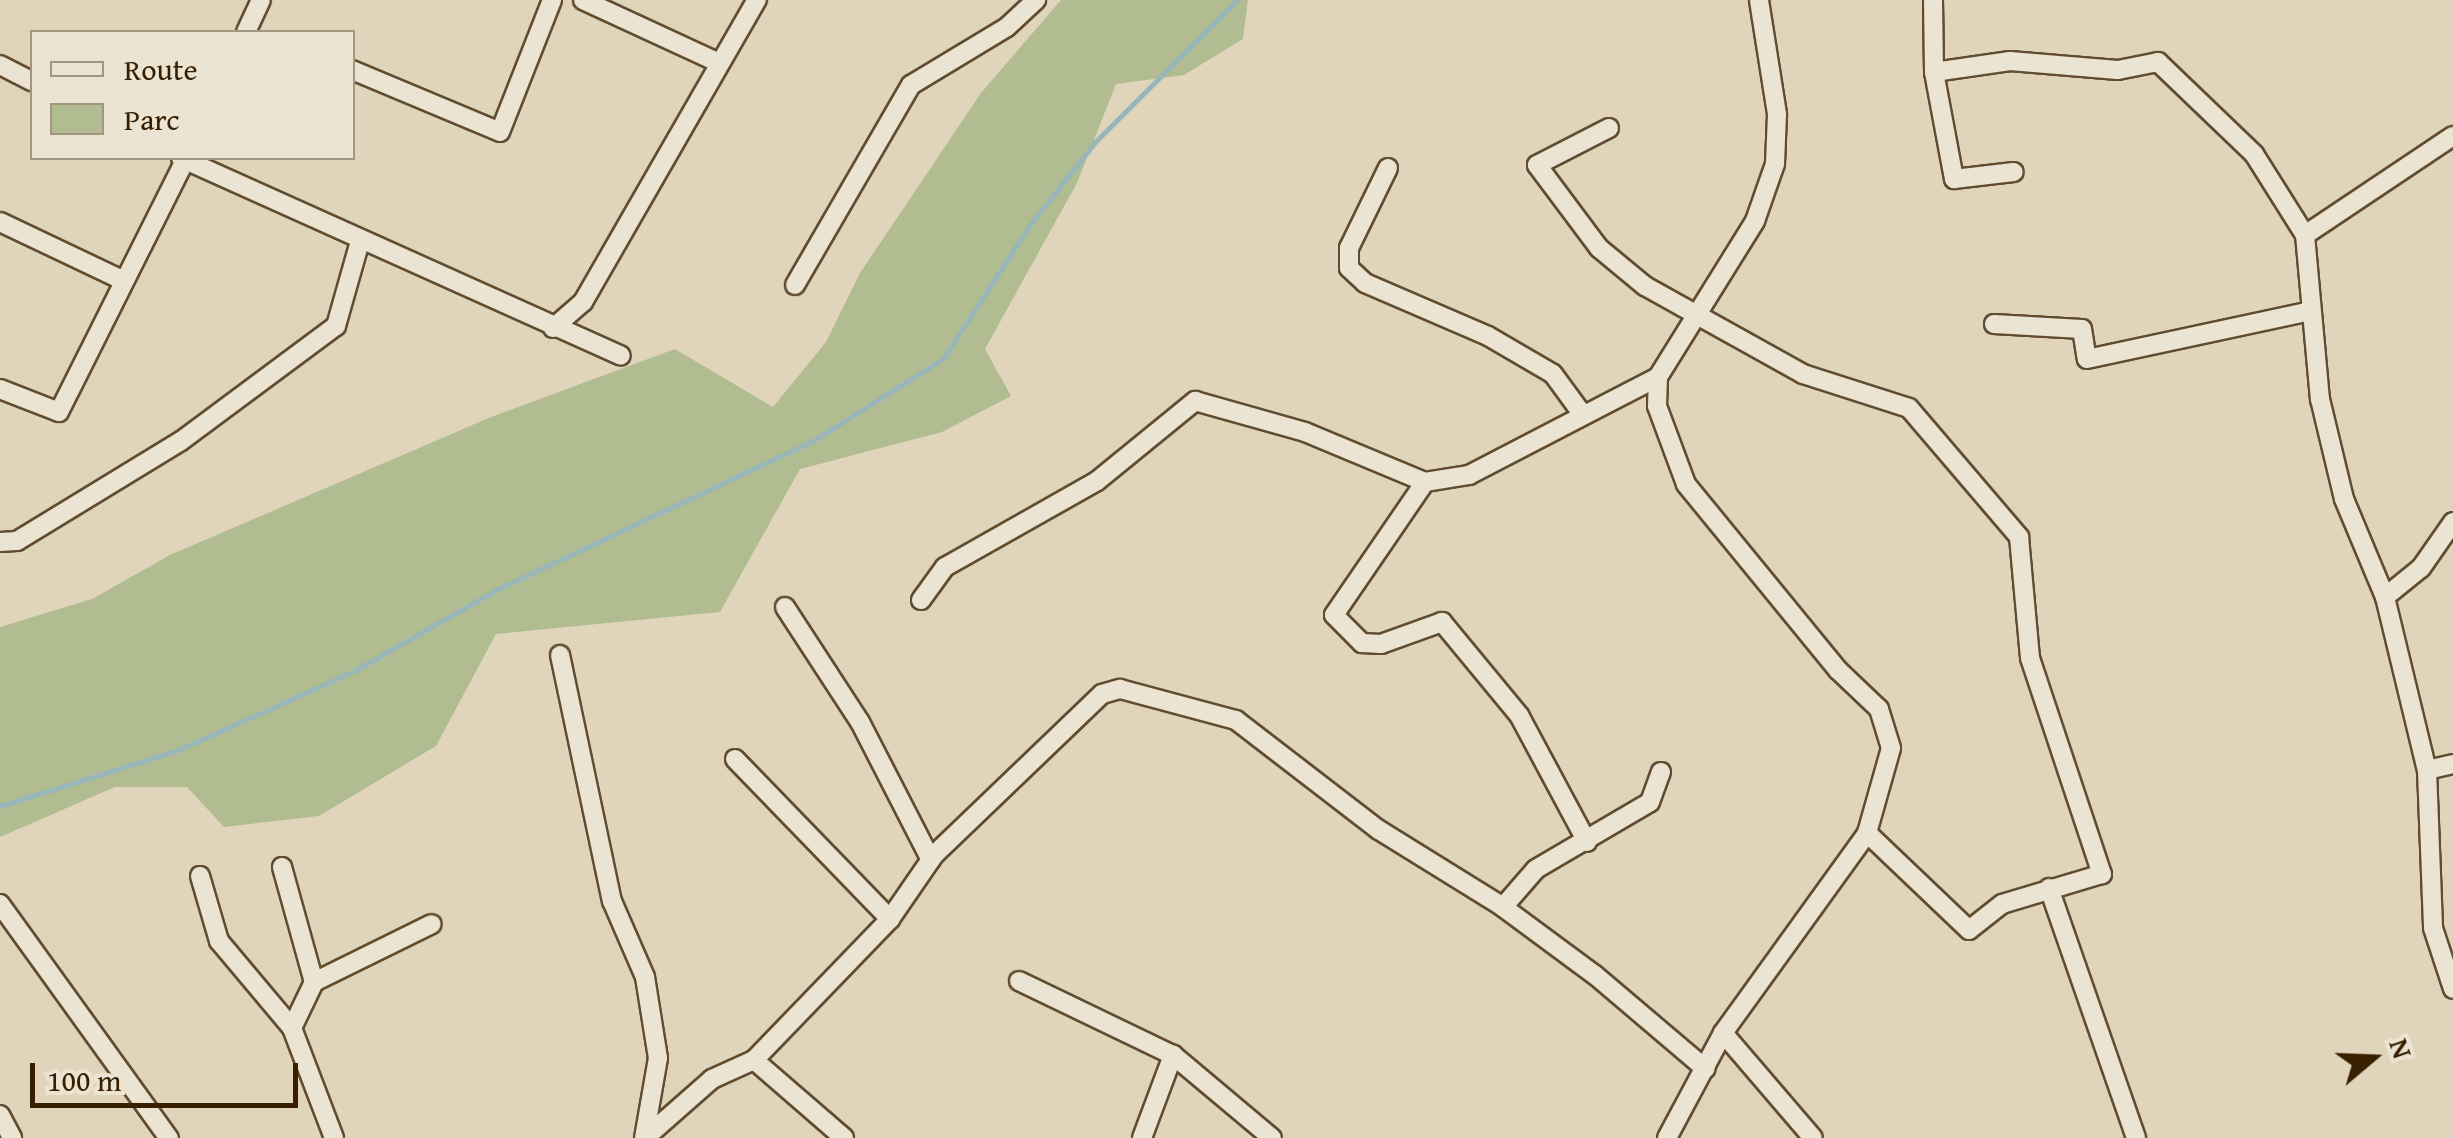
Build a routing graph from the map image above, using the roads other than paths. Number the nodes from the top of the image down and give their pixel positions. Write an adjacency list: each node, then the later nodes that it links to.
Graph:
1 (261, 0): 8 (street)
2 (552, 0): 11 (street)
3 (583, 0): 9 (street)
4 (757, 0): 9 (street)
5 (1036, 0): 24 (street)
6 (1759, 0): 26 (street)
7 (1933, 0): 12 (street)
8 (253, 30)
9 (717, 62): 28 (street)
10 (0, 65): 13 (street)
11 (355, 71)
12 (1934, 72): 19 (street); 21 (street)
13 (30, 81)
14 (1609, 128): 26 (street)
15 (2453, 136): 21 (street)
16 (183, 160): 23 (street)
17 (188, 160): 22 (street)
18 (1388, 168): 32 (street)
19 (2014, 172)
20 (0, 222): 23 (street)
21 (2305, 236): 25 (street)
22 (360, 242): 28 (street); 35 (street)
23 (124, 281): 31 (street)
24 (794, 285)
25 (2311, 311): 27 (street); 36 (street)
26 (1698, 316): 30 (street); 49 (street)
27 (1994, 324)
28 (552, 328): 29 (street)
29 (620, 356)
30 (1658, 377): 32 (street); 44 (street)
31 (0, 390)
32 (1582, 415): 33 (street)
33 (1424, 482): 37 (street); 45 (street)
34 (2453, 522): 36 (street)
35 (0, 542)
36 (2386, 596): 42 (street)
37 (920, 600)
38 (785, 608): 46 (street)
39 (560, 655): 66 (street)
40 (735, 759): 52 (street)
41 (2453, 764): 42 (street)
42 (2427, 770): 56 (street)
43 (1661, 772): 45 (street)
44 (1867, 833): 49 (street); 58 (street)
45 (1587, 842): 51 (street)
46 (931, 860): 51 (street); 52 (street)
47 (282, 867): 55 (street)
48 (200, 876): 57 (street)
49 (2049, 888): 72 (street)
50 (0, 904): 64 (street)
51 (1504, 907): 61 (street)
52 (890, 918): 60 (street)
53 (432, 924): 55 (street)
54 (1019, 981): 59 (street)
55 (314, 982): 57 (street)
56 (2453, 988)
57 (292, 1028): 65 (street)
58 (1723, 1033): 61 (street); 71 (street)
59 (1173, 1055): 68 (street); 69 (street)
60 (754, 1060): 66 (street); 67 (street)
61 (1706, 1069): 70 (street)
62 (0, 1115): 63 (street)
63 (12, 1138)
64 (169, 1138)
65 (334, 1138)
66 (644, 1138)
67 (844, 1138)
68 (1142, 1138)
69 (1272, 1138)
70 (1667, 1138)
71 (1813, 1138)
72 (2136, 1138)

